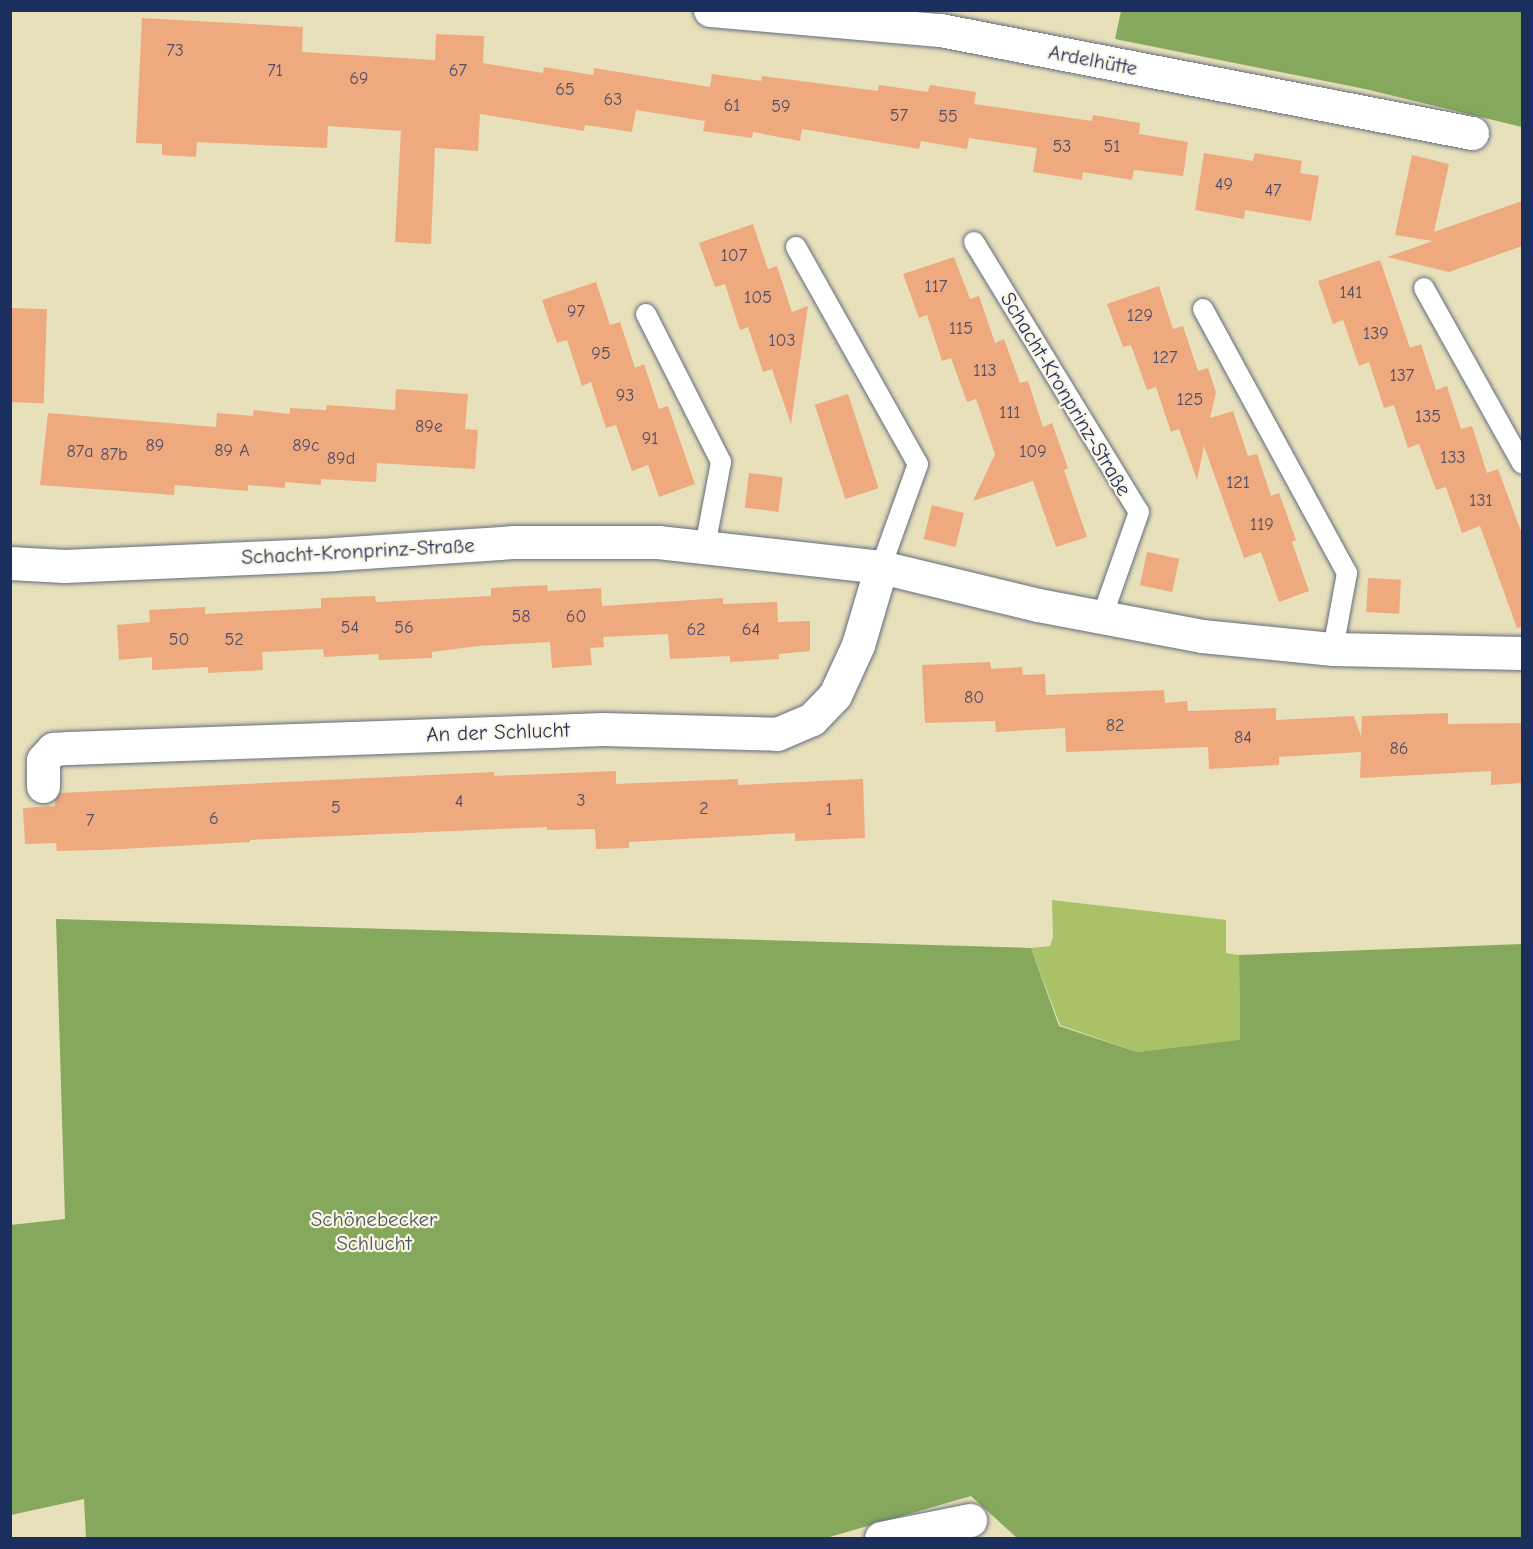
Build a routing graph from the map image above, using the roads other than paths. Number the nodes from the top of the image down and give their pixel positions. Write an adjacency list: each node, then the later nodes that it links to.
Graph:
1 (711, 10): 2 (street, Ardelhütte)
2 (1472, 133)
3 (974, 242): 12 (lane, Schacht-Kronprinz-Straße)
4 (796, 247): 11 (lane)
5 (1424, 288): 8 (lane)
6 (1203, 309): 13 (lane)
7 (646, 314): 9 (lane)
8 (1522, 463)
9 (705, 547): 10 (street, Schacht-Kronprinz-Straße); 11 (street, Schacht-Kronprinz-Straße)
10 (10, 563)
11 (881, 567): 12 (street, Schacht-Kronprinz-Straße); 15 (street, An der Schlucht)
12 (1102, 617): 13 (street, Schacht-Kronprinz-Straße)
13 (1333, 649): 14 (street, Schacht-Kronprinz-Straße)
14 (1522, 653)
15 (43, 786)
16 (970, 1520): 17 (street)
17 (881, 1539)

